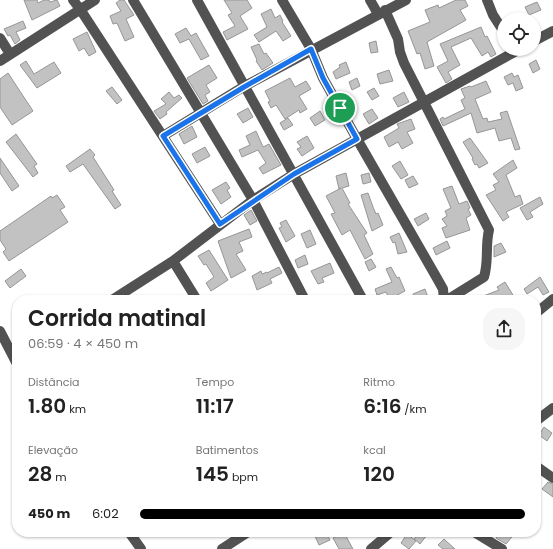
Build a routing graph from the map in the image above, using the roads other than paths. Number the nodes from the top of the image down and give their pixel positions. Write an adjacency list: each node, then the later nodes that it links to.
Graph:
1 (72, 0): 9 (street)
2 (95, 0): 9 (street)
3 (133, 0): 21 (street)
4 (197, 0): 19 (street)
5 (282, 0): 15 (street)
6 (370, 0): 10 (street)
7 (406, 0): 10 (street)
8 (487, 0): 11 (street)
9 (80, 9): 16 (street); 22 (street)
10 (381, 12): 15 (street); 20 (street)
11 (497, 21)
12 (553, 31): 13 (street)
13 (541, 37)
14 (0, 38): 16 (street)
15 (311, 49): 19 (street); 23 (street)
16 (10, 54): 18 (street)
17 (507, 56): 20 (street)
18 (0, 61)
19 (244, 87): 21 (street); 24 (street)
20 (425, 102): 23 (street); 33 (street)
21 (200, 114): 22 (street); 25 (street)
22 (163, 136): 26 (street)
23 (357, 139): 24 (street); 32 (street)
24 (294, 174): 25 (street); 31 (street)
25 (253, 200): 26 (street); 30 (street)
26 (220, 224): 27 (street)
27 (173, 261): 28 (street); 29 (street)
28 (120, 295)
29 (194, 295)
30 (301, 295)
31 (360, 295)
32 (444, 295)
33 (455, 295)
34 (553, 299): 35 (street)
35 (541, 309)
36 (0, 332): 37 (street)
37 (12, 354)
38 (553, 408): 39 (street)
39 (541, 417)
40 (541, 470): 41 (street)
41 (553, 478)
42 (133, 537): 46 (street)
43 (240, 537): 47 (street)
44 (385, 537): 48 (street)
45 (482, 537): 49 (street)
46 (141, 549)
47 (222, 549)
48 (371, 549)
49 (502, 549)

